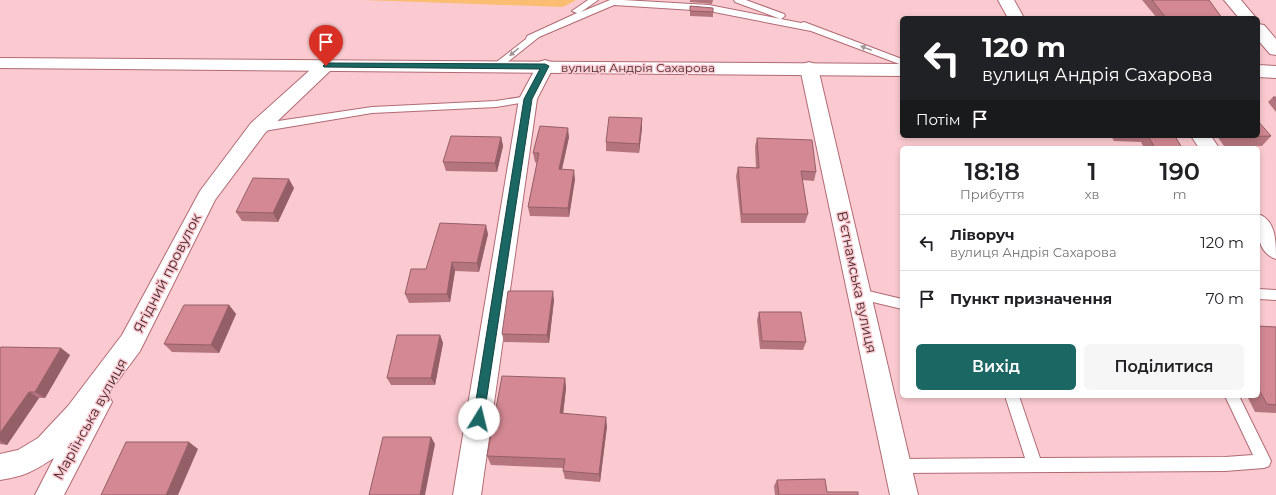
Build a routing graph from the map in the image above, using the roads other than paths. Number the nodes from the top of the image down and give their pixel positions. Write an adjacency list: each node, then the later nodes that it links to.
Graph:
1 (594, 0): 9 (lane)
2 (738, 0): 7 (lane)
3 (1006, 0): 5 (street)
4 (1232, 0): 6 (street)
5 (1015, 16)
6 (1246, 16)
7 (811, 28): 9 (lane); 11 (lane, one-way to 7)
8 (1260, 31): 10 (street)
9 (530, 38): 14 (lane, one-way to 14)
10 (1276, 50)
11 (900, 61)
12 (0, 63): 13 (street, вулиця Андрія Сахарова)
13 (326, 66): 14 (street, вулиця Андрія Сахарова); 21 (street, Ягідний провулок)
14 (497, 66): 15 (street, вулиця Андрія Сахарова)
15 (545, 66): 16 (street, вулиця Андрія Сахарова); 20 (street)
16 (810, 68): 17 (street, вулиця Андрія Сахарова); 24 (street, Вʼєтнамська вулиця)
17 (900, 70)
18 (1260, 71): 19 (street)
19 (1276, 72)
20 (528, 99): 21 (lane); 35 (street)
21 (258, 128): 28 (street, Ягідний провулок)
22 (1260, 225): 23 (street)
23 (1276, 250)
24 (860, 294): 27 (lane); 32 (street, Вʼєтнамська вулиця)
25 (1260, 294): 26 (lane)
26 (1276, 294)
27 (900, 304)
28 (131, 343): 33 (street, Ягідний провулок); 34 (street, Маріїнська вулиця)
29 (1013, 398): 31 (lane)
30 (1233, 398): 31 (lane)
31 (1035, 465): 32 (lane)
32 (898, 466): 36 (street, Вʼєтнамська вулиця)
33 (0, 467)
34 (49, 495)
35 (467, 495)
36 (904, 495)

